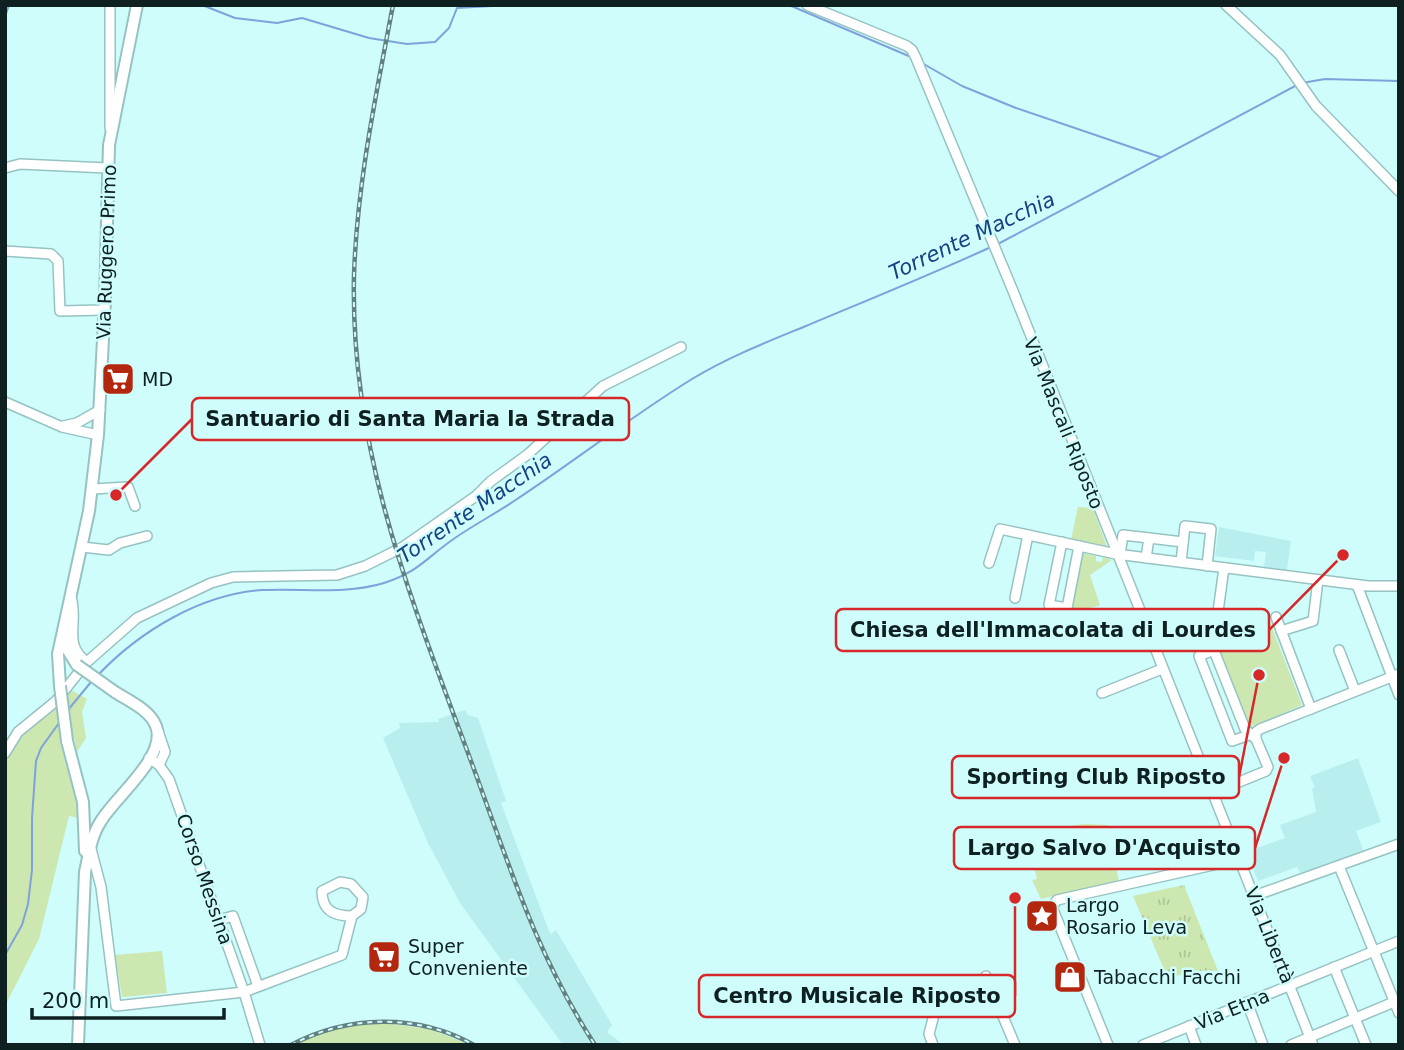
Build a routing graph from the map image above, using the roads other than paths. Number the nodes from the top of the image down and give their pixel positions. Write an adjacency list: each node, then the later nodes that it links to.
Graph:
1 (110, 5): 5 (street)
2 (137, 5): 5 (main road, Via Ruggero Primo)
3 (807, 5): 25 (street, Via Mascali Riposto)
4 (1226, 5): 8 (street)
5 (111, 133): 7 (main road, Via Ruggero Primo)
6 (5, 168): 7 (street)
7 (107, 168): 10 (main road, Via Ruggero Primo)
8 (1399, 191)
9 (5, 251): 10 (street)
10 (105, 310): 13 (main road, Via Ruggero Primo)
11 (681, 347): 41 (street)
12 (5, 402): 14 (street)
13 (100, 410): 14 (street); 15 (main road, Via Ruggero Primo)
14 (62, 427): 15 (street)
15 (98, 435): 16 (main road, Via Ruggero Primo)
16 (93, 489): 17 (street); 24 (main road, Via Ruggero Primo)
17 (135, 506)
18 (1028, 535): 21 (street); 28 (street); 35 (street)
19 (147, 536): 24 (street)
20 (1149, 538): 22 (street); 25 (street); 26 (street)
21 (1062, 542): 23 (street); 23 (street)
22 (1183, 542): 27 (street); 29 (street)
23 (1079, 546): 25 (street)
24 (82, 547): 34 (main road, Via Ruggero Primo)
25 (1118, 554): 26 (street); 42 (street, Via Libertà)
26 (1146, 558): 27 (street)
27 (1181, 562): 29 (street)
28 (989, 563)
29 (1207, 566): 30 (street)
30 (1224, 568): 31 (street); 39 (street)
31 (1318, 580): 32 (street); 38 (street)
32 (1357, 585): 33 (street); 43 (street)
33 (1399, 586)
34 (71, 597): 37 (main road, Via Ruggero Primo); 41 (street)
35 (1015, 598)
36 (1276, 617): 38 (street)
37 (66, 624): 41 (main road); 44 (main road, Via Ruggero Primo)
38 (1282, 631): 48 (street)
39 (1214, 650): 49 (street); 49 (street)
40 (1339, 650): 45 (street)
41 (82, 663): 44 (main road); 50 (street); 51 (main road, bridge)
42 (1162, 669): 46 (street); 52 (street, Via Libertà)
43 (1395, 675): 45 (street); 47 (street)
44 (59, 680): 53 (main road, Via Ruggero Primo, bridge)
45 (1355, 691): 48 (street)
46 (1102, 693)
47 (1399, 695)
48 (1311, 709): 49 (street)
49 (1253, 737): 52 (street)
50 (5, 753)
51 (154, 761): 54 (main road); 62 (street, Corso Messina)
52 (1212, 793): 57 (street, Via Libertà)
53 (83, 802): 54 (main road); 59 (main road)
54 (100, 822): 56 (main road)
55 (1399, 844): 58 (street)
56 (90, 847): 59 (main road); 69 (street)
57 (1240, 859): 60 (street, Via Libertà); 81 (street)
58 (1339, 866): 60 (street); 64 (street)
59 (85, 872): 77 (main road)
60 (1254, 896): 68 (street, Via Libertà)
61 (352, 916): 61 (street); 67 (street)
62 (219, 920): 67 (street); 69 (street, Corso Messina)
63 (1399, 941): 64 (street, Via Etna)
64 (1374, 951): 65 (street, Via Etna); 71 (street)
65 (1334, 967): 68 (street, Via Etna); 74 (street)
66 (986, 976): 80 (street)
67 (258, 986): 69 (street)
68 (1290, 986): 70 (street, Via Etna); 76 (street, Via Libertà)
69 (245, 994): 78 (street, Corso Messina)
70 (1247, 1002): 75 (street, Via Etna); 84 (street)
71 (1394, 1002): 73 (street); 74 (street)
72 (935, 1011): 79 (street)
73 (1399, 1013)
74 (1355, 1018): 76 (street); 86 (street)
75 (1189, 1026): 82 (street, Via Etna); 83 (street)
76 (1312, 1041): 85 (street)
77 (78, 1045)
78 (262, 1045)
79 (933, 1045)
80 (1015, 1045)
81 (1108, 1045)
82 (1143, 1045)
83 (1196, 1045)
84 (1263, 1045)
85 (1291, 1045)
86 (1366, 1045)

